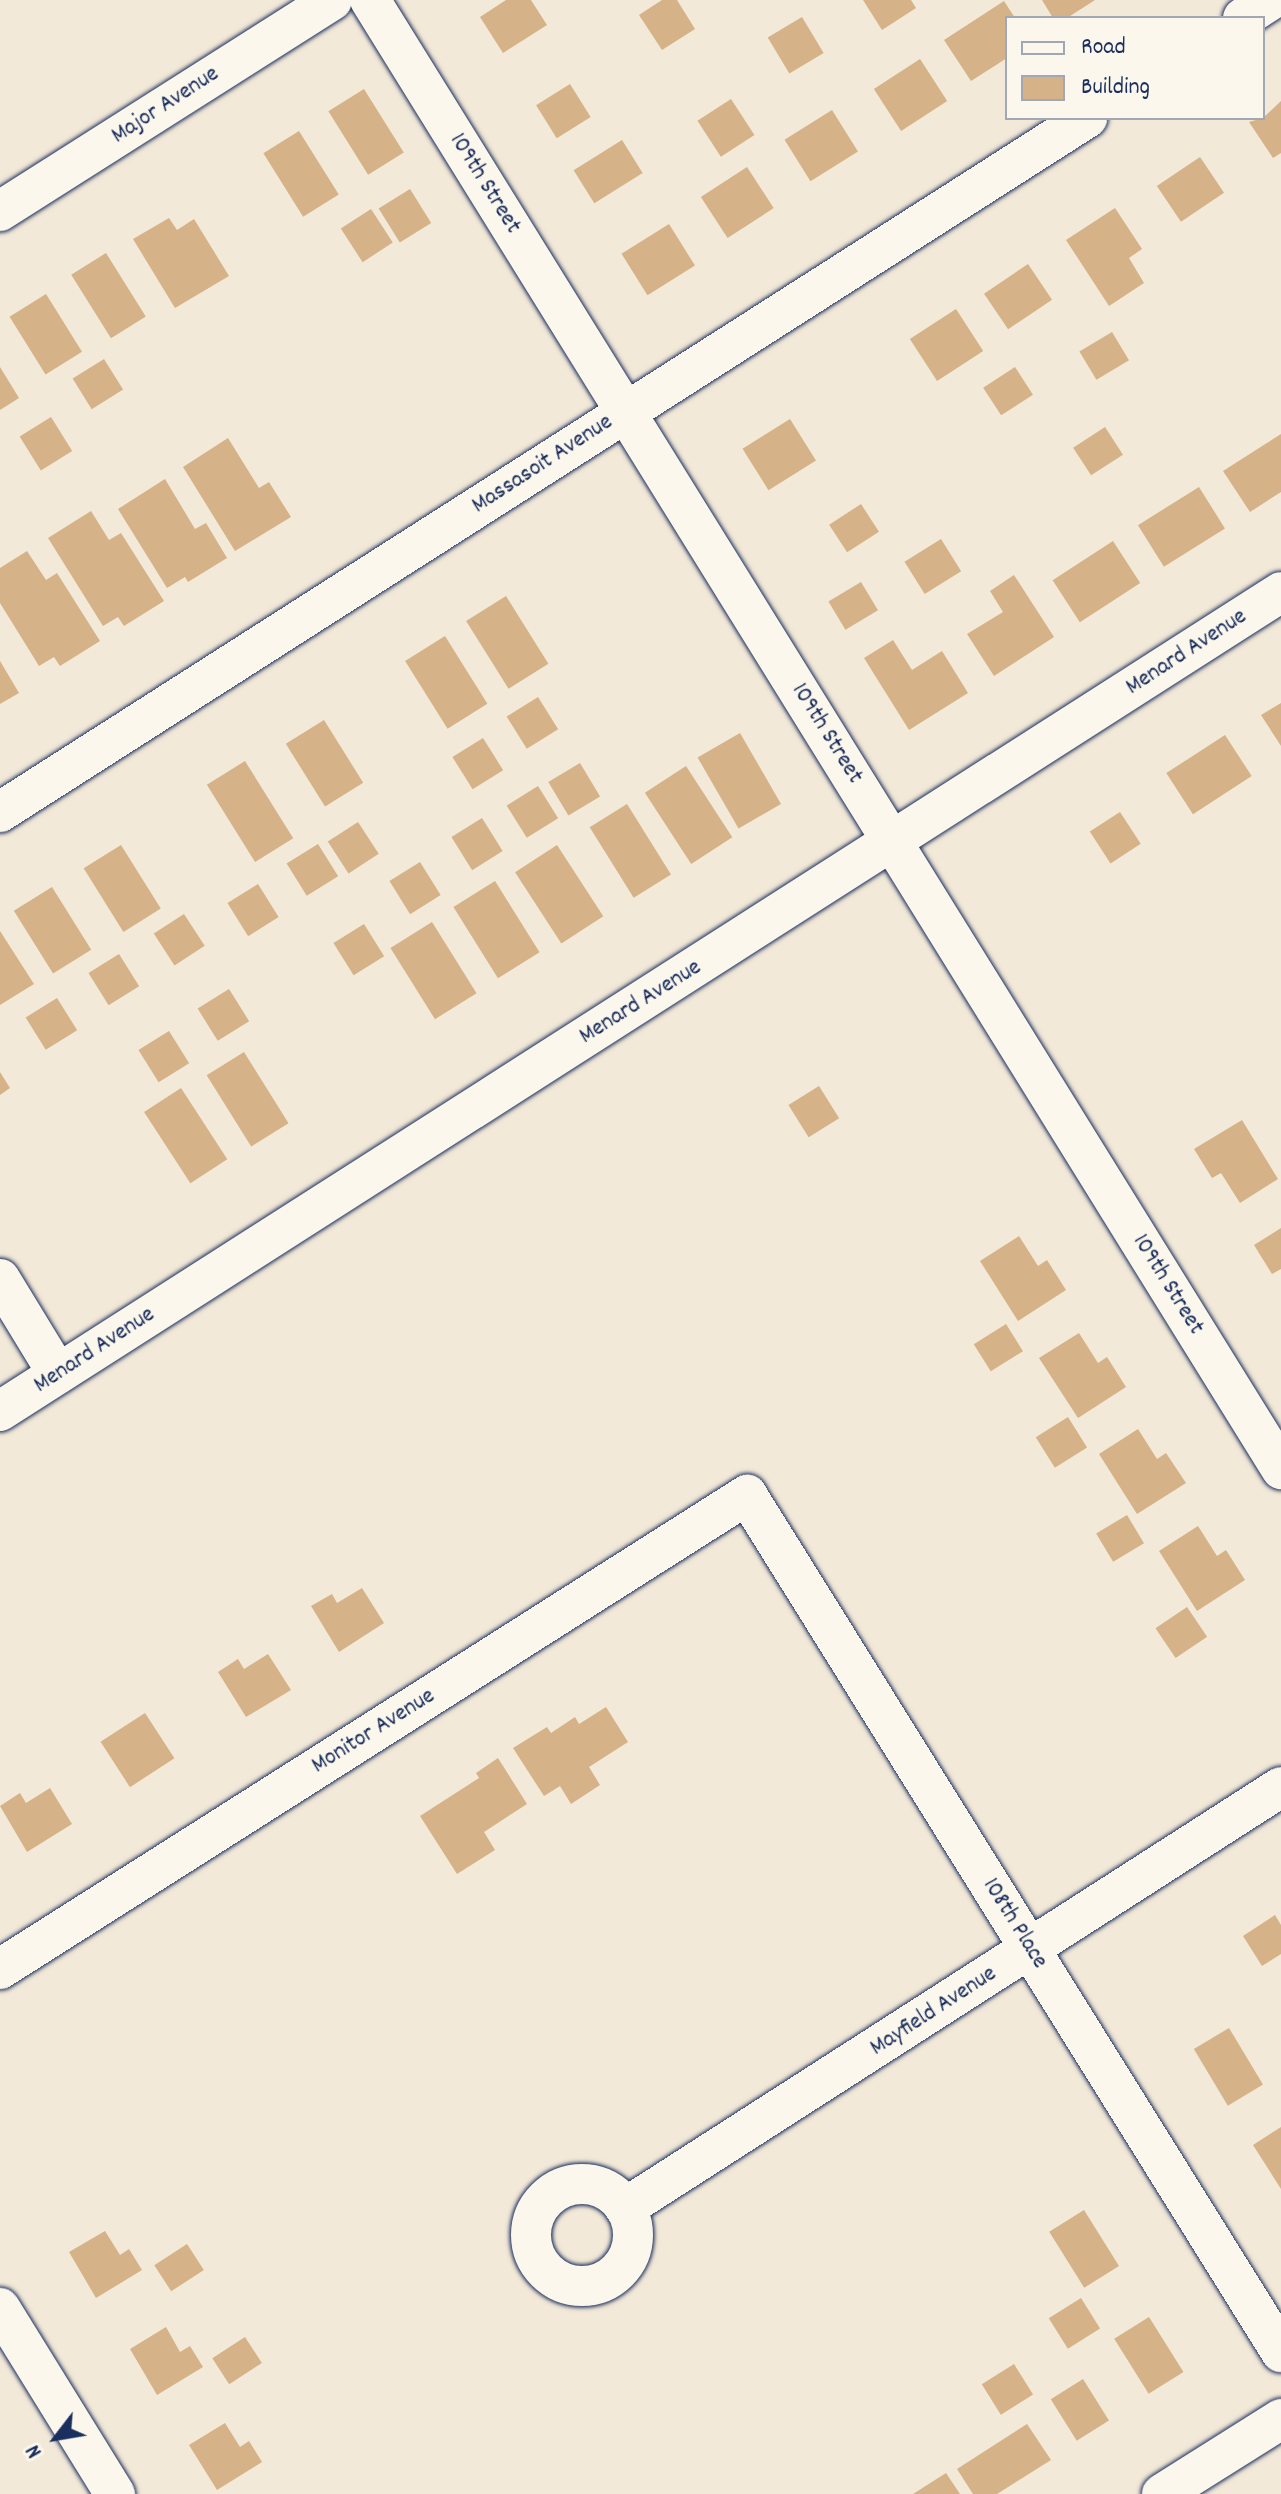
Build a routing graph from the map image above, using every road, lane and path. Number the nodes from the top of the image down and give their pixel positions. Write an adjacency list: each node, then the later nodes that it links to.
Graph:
1 (332, 0): 6 (street, Major Avenue)
2 (370, 0): 7 (street, 109th Street)
3 (1271, 0): 4 (street)
4 (1246, 16)
5 (1084, 120): 7 (street, Massasoit Avenue)
6 (0, 211)
7 (626, 412): 9 (street, Massasoit Avenue); 10 (street, 109th Street)
8 (1281, 592): 10 (street, Menard Avenue)
9 (0, 812)
10 (893, 842): 12 (street, Menard Avenue); 14 (street, 109th Street)
11 (0, 1279): 12 (street)
12 (58, 1374): 13 (street, Menard Avenue)
13 (0, 1411)
14 (1281, 1469)
15 (747, 1495): 17 (street, 108th Place); 18 (street, Monitor Avenue)
16 (1281, 1787): 17 (street, Mayfield Avenue)
17 (1030, 1950): 19 (street, Mayfield Avenue); 21 (street, 108th Place)
18 (0, 1969)
19 (625, 2208)
20 (0, 2308): 23 (street)
21 (1281, 2352)
22 (1281, 2419): 24 (street)
23 (115, 2494)
24 (1162, 2494)

